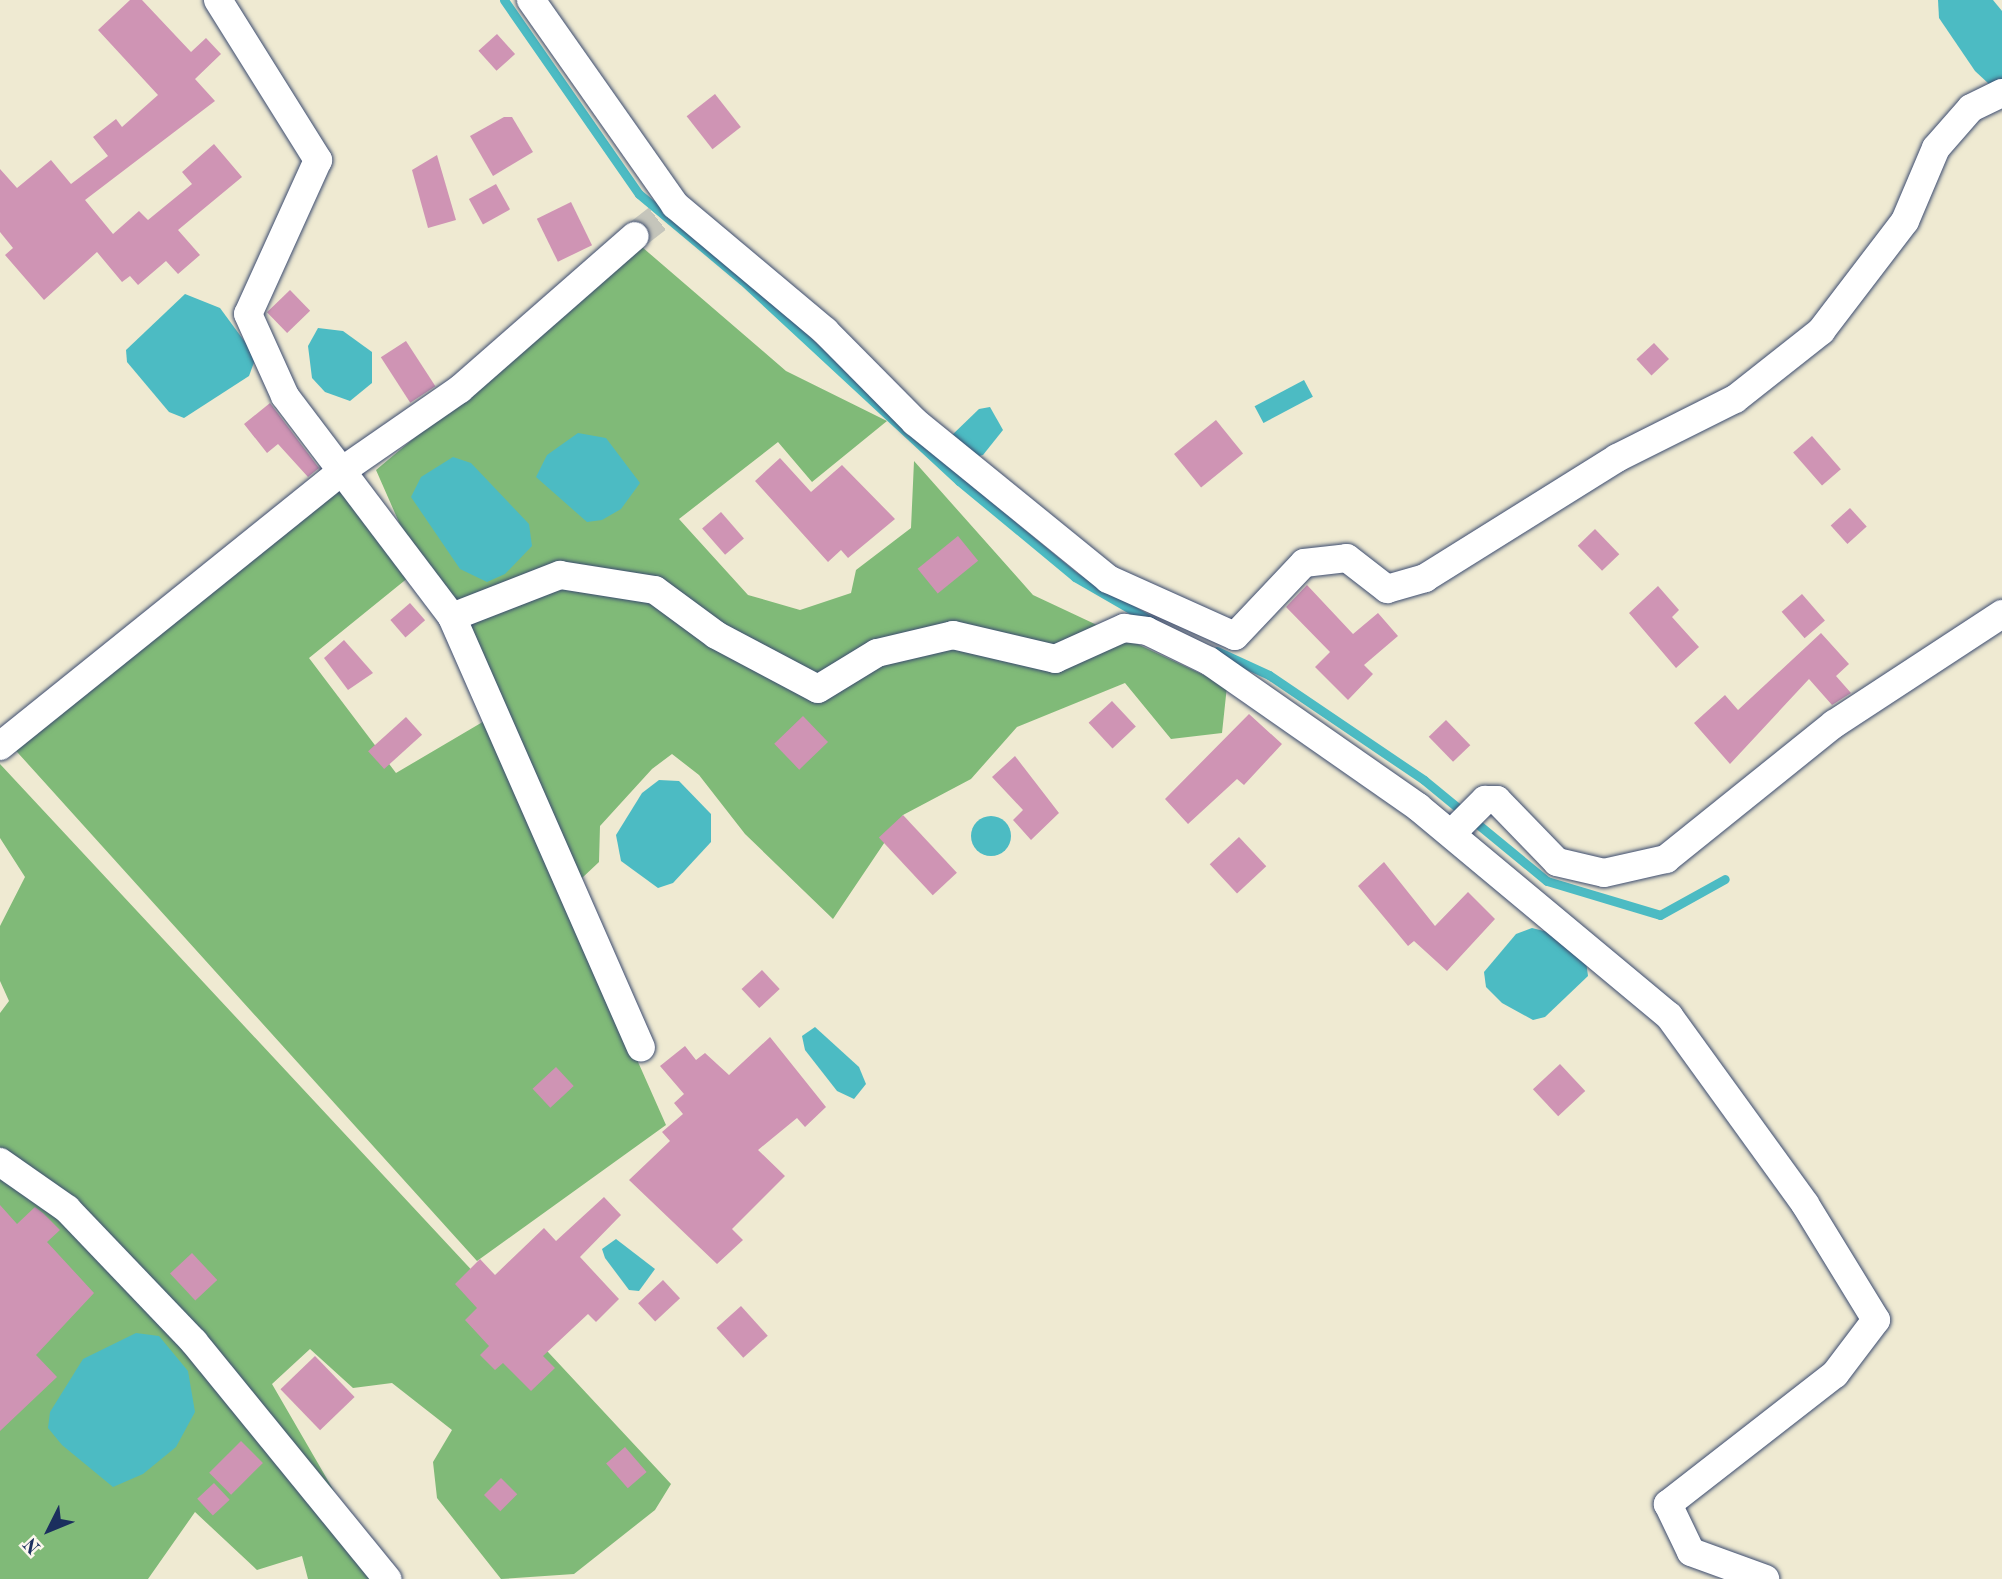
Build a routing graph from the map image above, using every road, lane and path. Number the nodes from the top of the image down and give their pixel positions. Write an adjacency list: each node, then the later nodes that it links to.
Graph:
1 (218, 0): 5 (street)
2 (531, 0): 3 (street)
3 (2002, 93)
4 (635, 236): 5 (street)
5 (343, 470): 7 (street); 8 (street)
6 (2002, 614): 9 (street)
7 (452, 617): 9 (street); 10 (street)
8 (0, 746)
9 (1452, 833): 13 (street)
10 (641, 1048)
11 (0, 1162): 12 (street)
12 (387, 1579)
13 (1765, 1579)

